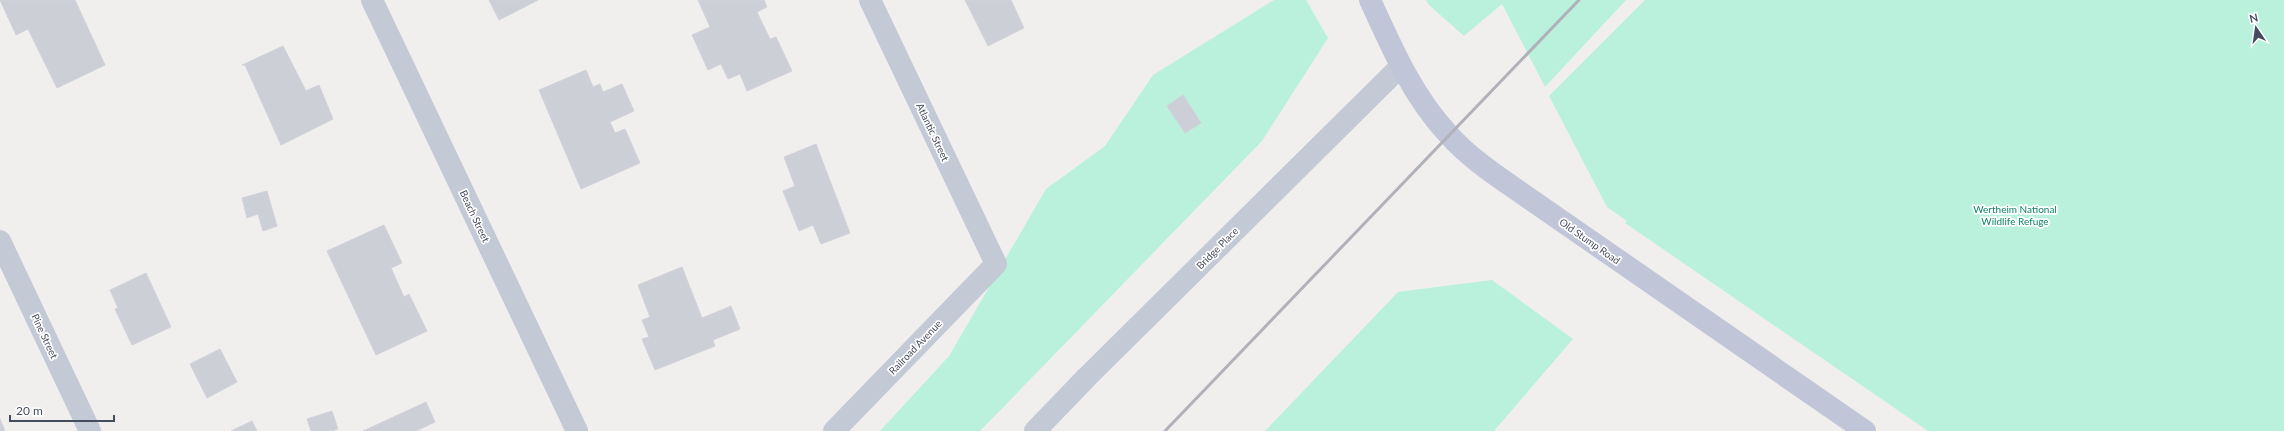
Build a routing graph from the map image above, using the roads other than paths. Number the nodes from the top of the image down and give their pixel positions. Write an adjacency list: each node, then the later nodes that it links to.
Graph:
1 (372, 0): 8 (street, Beach Street)
2 (870, 0): 6 (street, Atlantic Street)
3 (1370, 0): 4 (street, Old Stump Road)
4 (1400, 67): 10 (street, Bridge Place); 11 (street, Old Stump Road)
5 (0, 241): 7 (street, Pine Street)
6 (996, 264): 9 (street, Railroad Avenue)
7 (90, 431)
8 (577, 431)
9 (834, 431)
10 (1035, 431)
11 (1865, 431)

